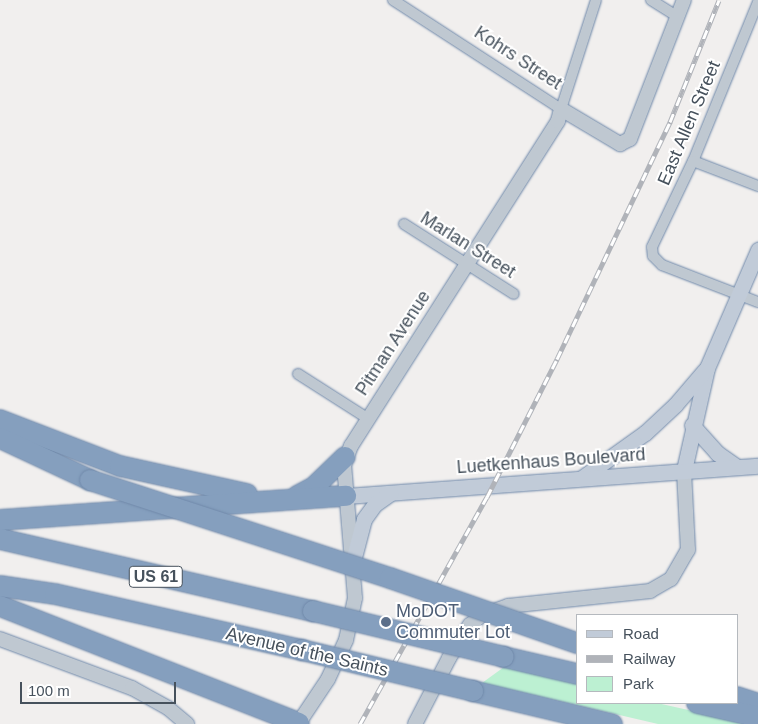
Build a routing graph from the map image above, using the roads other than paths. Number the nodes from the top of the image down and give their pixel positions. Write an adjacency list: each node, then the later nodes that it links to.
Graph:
1 (393, 0): 7 (street, Kohrs Street)
2 (596, 0): 7 (street, Pitman Avenue)
3 (651, 0): 6 (street)
4 (684, 0): 6 (street)
5 (758, 2): 8 (street, East Allen Street)
6 (678, 17): 7 (street, Kohrs Street)
7 (561, 109): 12 (street, Pitman Avenue)
8 (693, 161): 9 (street); 14 (street, East Allen Street)
9 (758, 186)
10 (404, 224): 12 (street, Marlan Street)
11 (758, 250): 14 (main road)
12 (466, 265): 13 (street, Marlan Street); 18 (street, Pitman Avenue)
13 (514, 294)
14 (740, 294): 15 (street); 16 (main road)
15 (758, 302)
16 (707, 368): 20 (main road); 26 (main road)
17 (298, 374): 18 (street)
18 (367, 418): 22 (street, Pitman Avenue)
19 (0, 420): 30 (highway)
20 (692, 426): 24 (main road); 25 (main road)
21 (0, 438): 37 (highway, bridge)
22 (345, 457): 28 (street); 29 (highway)
23 (758, 466): 24 (main road, Luetkenhaus Boulevard)
24 (737, 467): 25 (main road, Luetkenhaus Boulevard)
25 (684, 470): 26 (main road, Luetkenhaus Boulevard); 45 (street)
26 (583, 477): 27 (main road, Luetkenhaus Boulevard)
27 (392, 492): 28 (main road, Luetkenhaus Boulevard); 33 (main road)
28 (346, 496): 29 (highway); 33 (street)
29 (294, 498): 30 (highway)
30 (268, 499): 31 (highway)
31 (0, 520)
32 (0, 539): 38 (highway, US 61, bridge)
33 (353, 561): 44 (street)
34 (0, 586): 46 (highway, Avenue of the Saints / US 61, bridge)
35 (0, 606): 44 (highway)
36 (0, 639): 43 (street)
37 (576, 643)
38 (576, 674)
39 (738, 697): 41 (highway)
40 (702, 704): 42 (highway)
41 (758, 704)
42 (758, 717)
43 (187, 724)
44 (298, 724)
45 (415, 724)
46 (612, 724)

